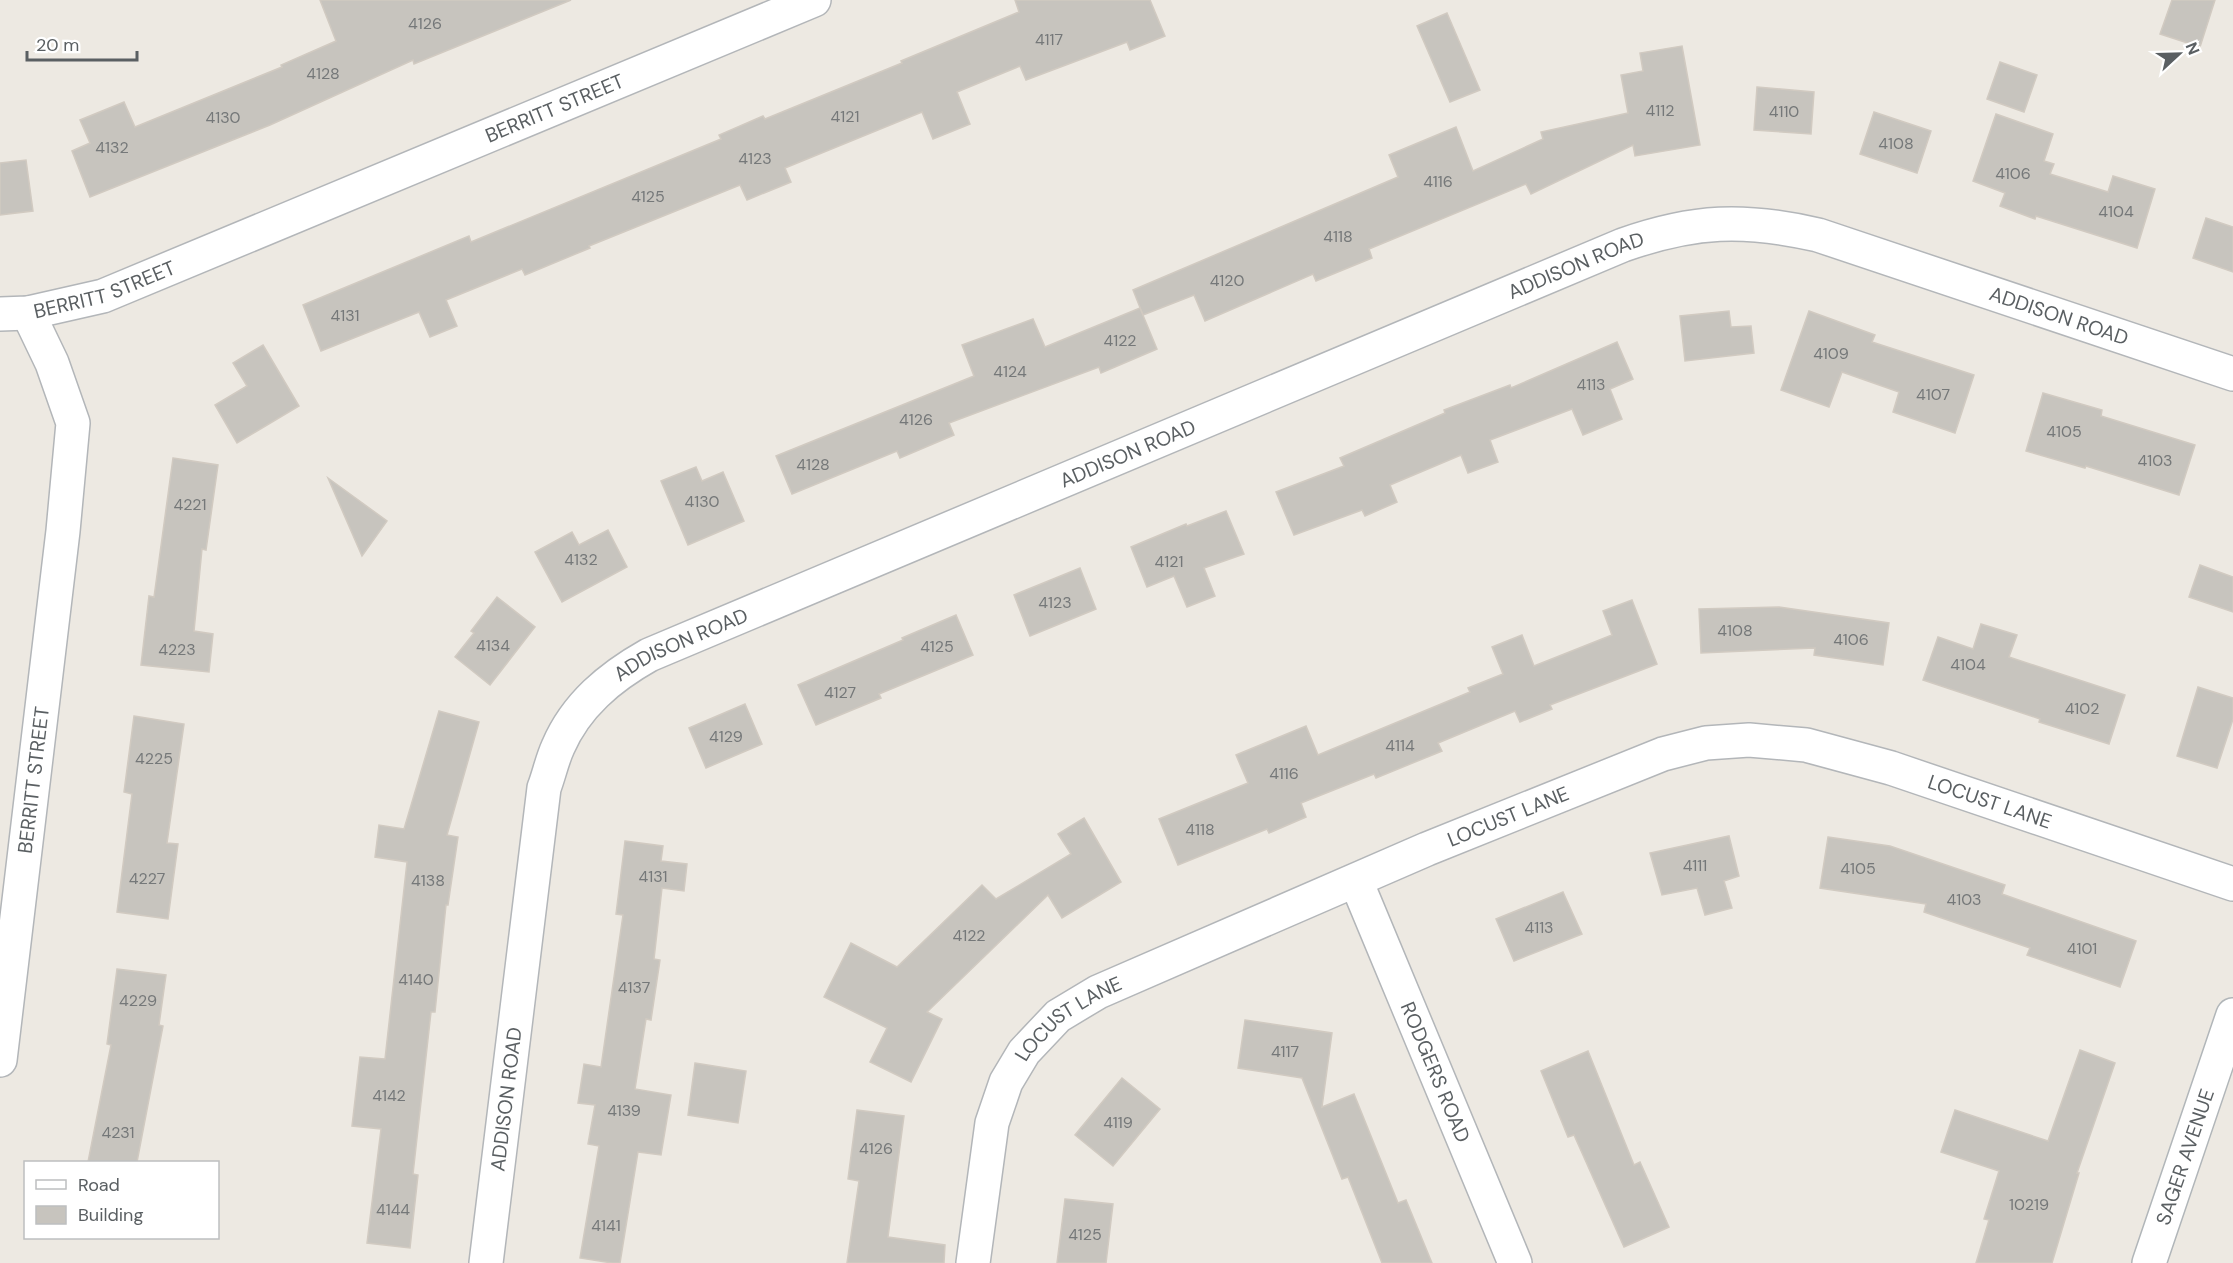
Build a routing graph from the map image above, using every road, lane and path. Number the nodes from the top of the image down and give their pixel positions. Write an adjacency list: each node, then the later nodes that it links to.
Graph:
1 (814, 0): 2 (street, BERRITT STREET)
2 (14, 314): 6 (street, BERRITT STREET)
3 (2233, 374): 9 (street, ADDISON ROAD)
4 (1356, 881): 5 (street, LOCUST LANE); 10 (street, LOCUST LANE); 11 (street, RODGERS ROAD)
5 (2233, 884)
6 (8, 932): 8 (street, BERRITT STREET)
7 (2233, 1015): 12 (street, SAGER AVENUE)
8 (0, 1060)
9 (486, 1263)
10 (973, 1263)
11 (1515, 1263)
12 (2149, 1263)

